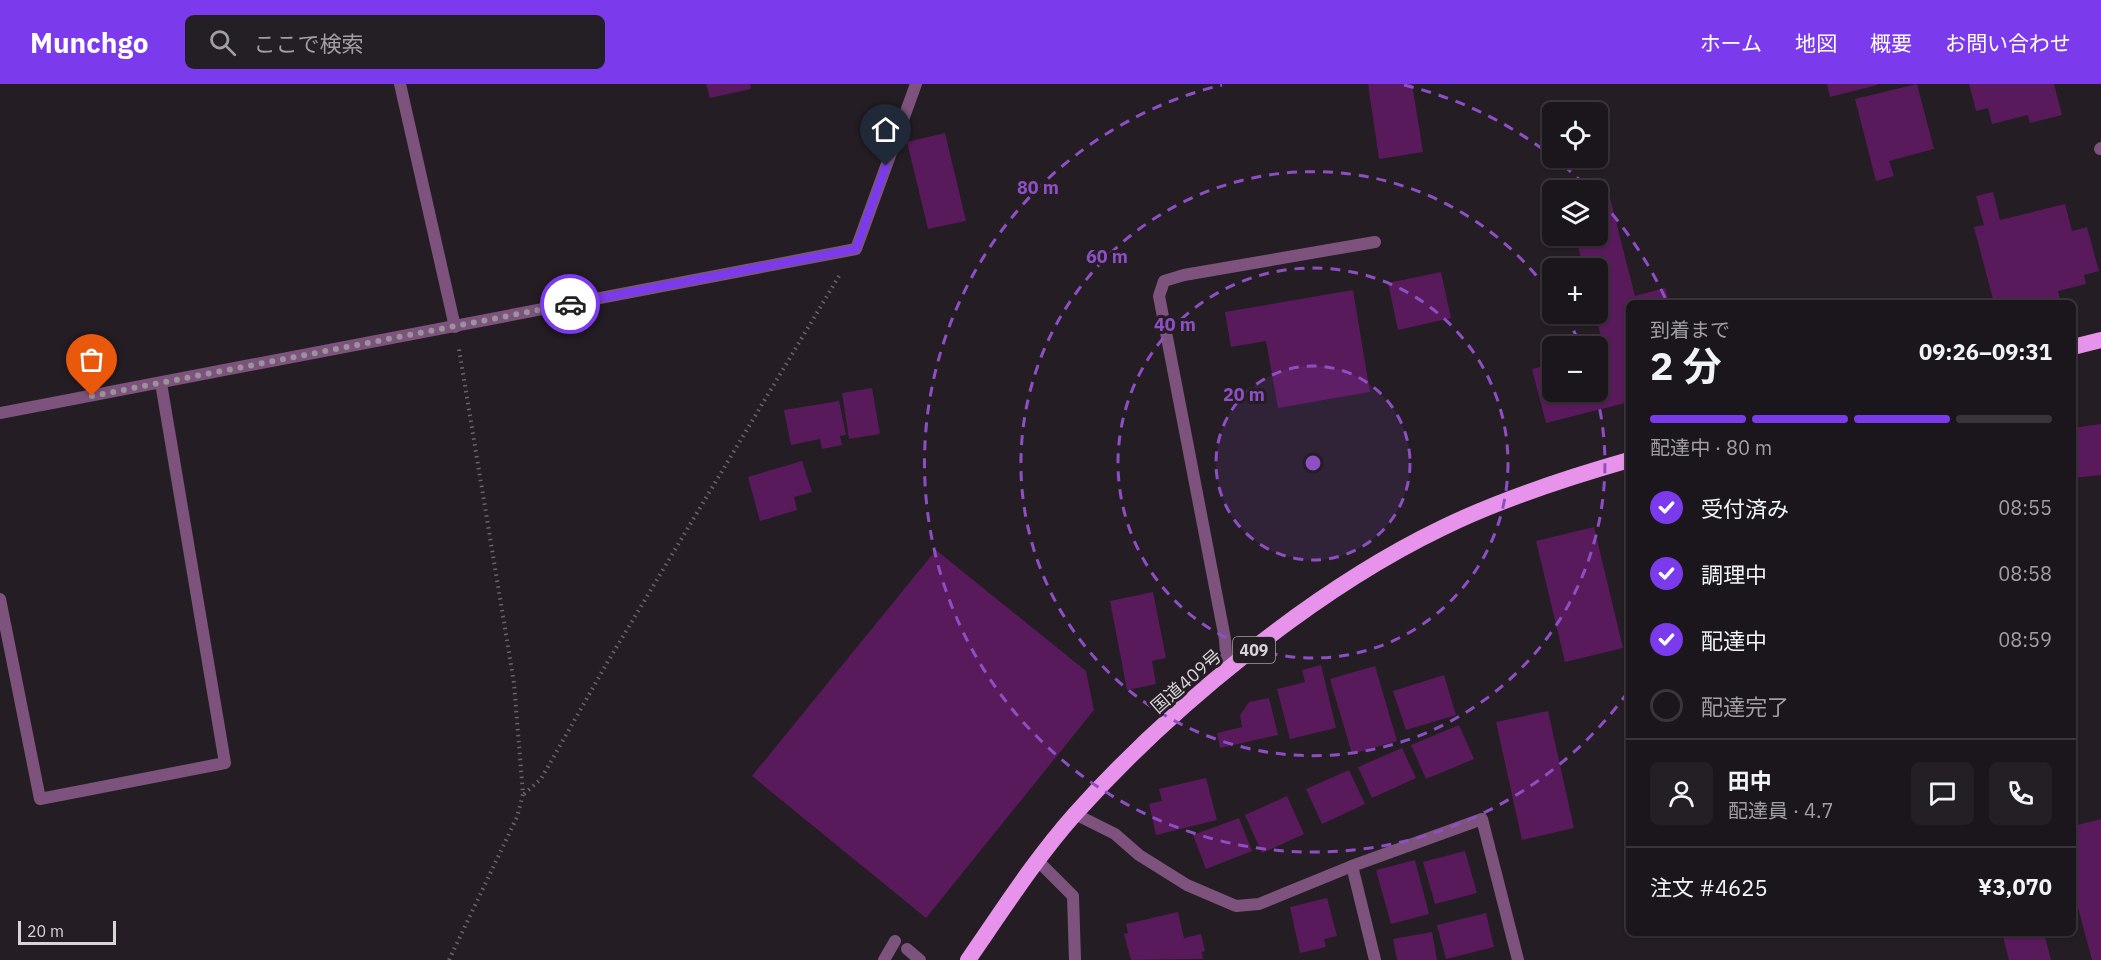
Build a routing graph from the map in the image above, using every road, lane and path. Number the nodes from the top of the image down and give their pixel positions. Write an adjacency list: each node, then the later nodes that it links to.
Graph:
1 (400, 84): 5 (street)
2 (916, 84): 4 (street)
3 (1375, 242): 12 (street)
4 (856, 249): 5 (street); 13 (path)
5 (455, 327): 8 (street); 13 (path)
6 (2101, 340): 7 (highway)
7 (2076, 346)
8 (161, 383): 9 (street); 11 (street)
9 (0, 413)
10 (1626, 461): 12 (highway, 国道409号 / 409)
11 (0, 599)
12 (1227, 671): 14 (highway, 国道409号 / 409)
13 (523, 794): 19 (path)
14 (1075, 814): 15 (highway, 国道409号 / 409); 16 (street)
15 (1037, 860): 22 (highway, 国道409号 / 409); 23 (street)
16 (1352, 866): 24 (street); 25 (street)
17 (895, 941): 20 (street)
18 (907, 950): 21 (street)
19 (449, 960)
20 (884, 960)
21 (920, 960)
22 (968, 960)
23 (1075, 960)
24 (1375, 960)
25 (1518, 960)

